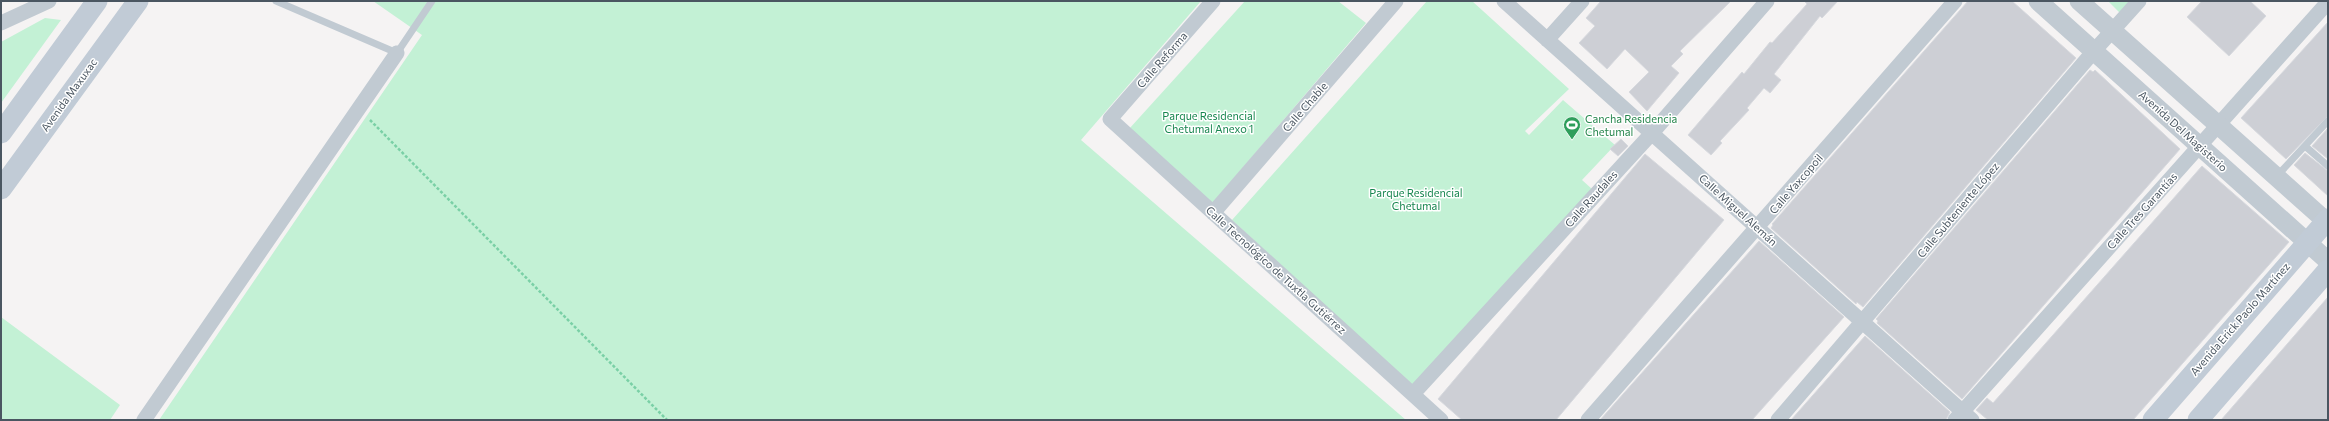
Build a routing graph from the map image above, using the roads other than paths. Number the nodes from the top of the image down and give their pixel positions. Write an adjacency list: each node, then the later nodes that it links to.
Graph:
1 (49, 1): 16 (street)
2 (97, 1): 24 (main road)
3 (138, 1): 30 (main road, Avenida Maxuxac)
4 (276, 1): 20 (lane)
5 (432, 1): 20 (lane)
6 (1213, 1): 21 (street, Calle Reforma)
7 (1396, 1): 31 (street, Calle Chable)
8 (1504, 1): 18 (street, Calle Miguel Alemán)
9 (1582, 1): 18 (street)
10 (1767, 1): 25 (street, Calle Raudales)
11 (1955, 1): 33 (street, Calle Yaxcopoil)
12 (2038, 1): 19 (street, Avenida Del Magisterio)
13 (2079, 1): 17 (street)
14 (2139, 1): 17 (street, Calle Subteniente López)
15 (2328, 2): 23 (street, Calle Tres Garantías)
16 (1, 23)
17 (2112, 30): 19 (street, Calle Subteniente López); 23 (street)
18 (1547, 40): 25 (street, Calle Miguel Alemán)
19 (2094, 50): 26 (street, Avenida Del Magisterio); 37 (street, Calle Subteniente López)
20 (397, 53): 40 (street)
21 (1110, 119): 31 (street, Calle Tecnológico de Tuxtla Gutiérrez)
22 (2328, 120): 27 (lane)
23 (2218, 125): 26 (street, Calle Tres Garantías); 29 (street)
24 (1, 133)
25 (1652, 133): 33 (street, Calle Miguel Alemán); 38 (street, Calle Raudales)
26 (2200, 146): 34 (street, Avenida Del Magisterio); 39 (street, Calle Tres Garantías)
27 (2305, 146): 28 (lane); 29 (lane)
28 (2328, 166)
29 (2276, 177): 32 (street)
30 (1, 189)
31 (1213, 213): 38 (street, Calle Tecnológico de Tuxtla Gutiérrez)
32 (2327, 221): 34 (main road, Avenida Erick Paolo Martínez)
33 (1758, 228): 37 (street, Calle Miguel Alemán); 42 (street, Calle Yaxcopoil)
34 (2307, 242): 35 (street, Avenida Del Magisterio); 44 (main road, Avenida Erick Paolo Martínez)
35 (2328, 261)
36 (2328, 270): 45 (main road)
37 (1863, 322): 39 (street, Calle Miguel Alemán); 43 (street, Calle Subteniente López)
38 (1413, 394): 41 (street, Calle Tecnológico de Tuxtla Gutiérrez)
39 (1963, 417)
40 (144, 420)
41 (1442, 420)
42 (1588, 420)
43 (1778, 420)
44 (2153, 420)
45 (2198, 420)

